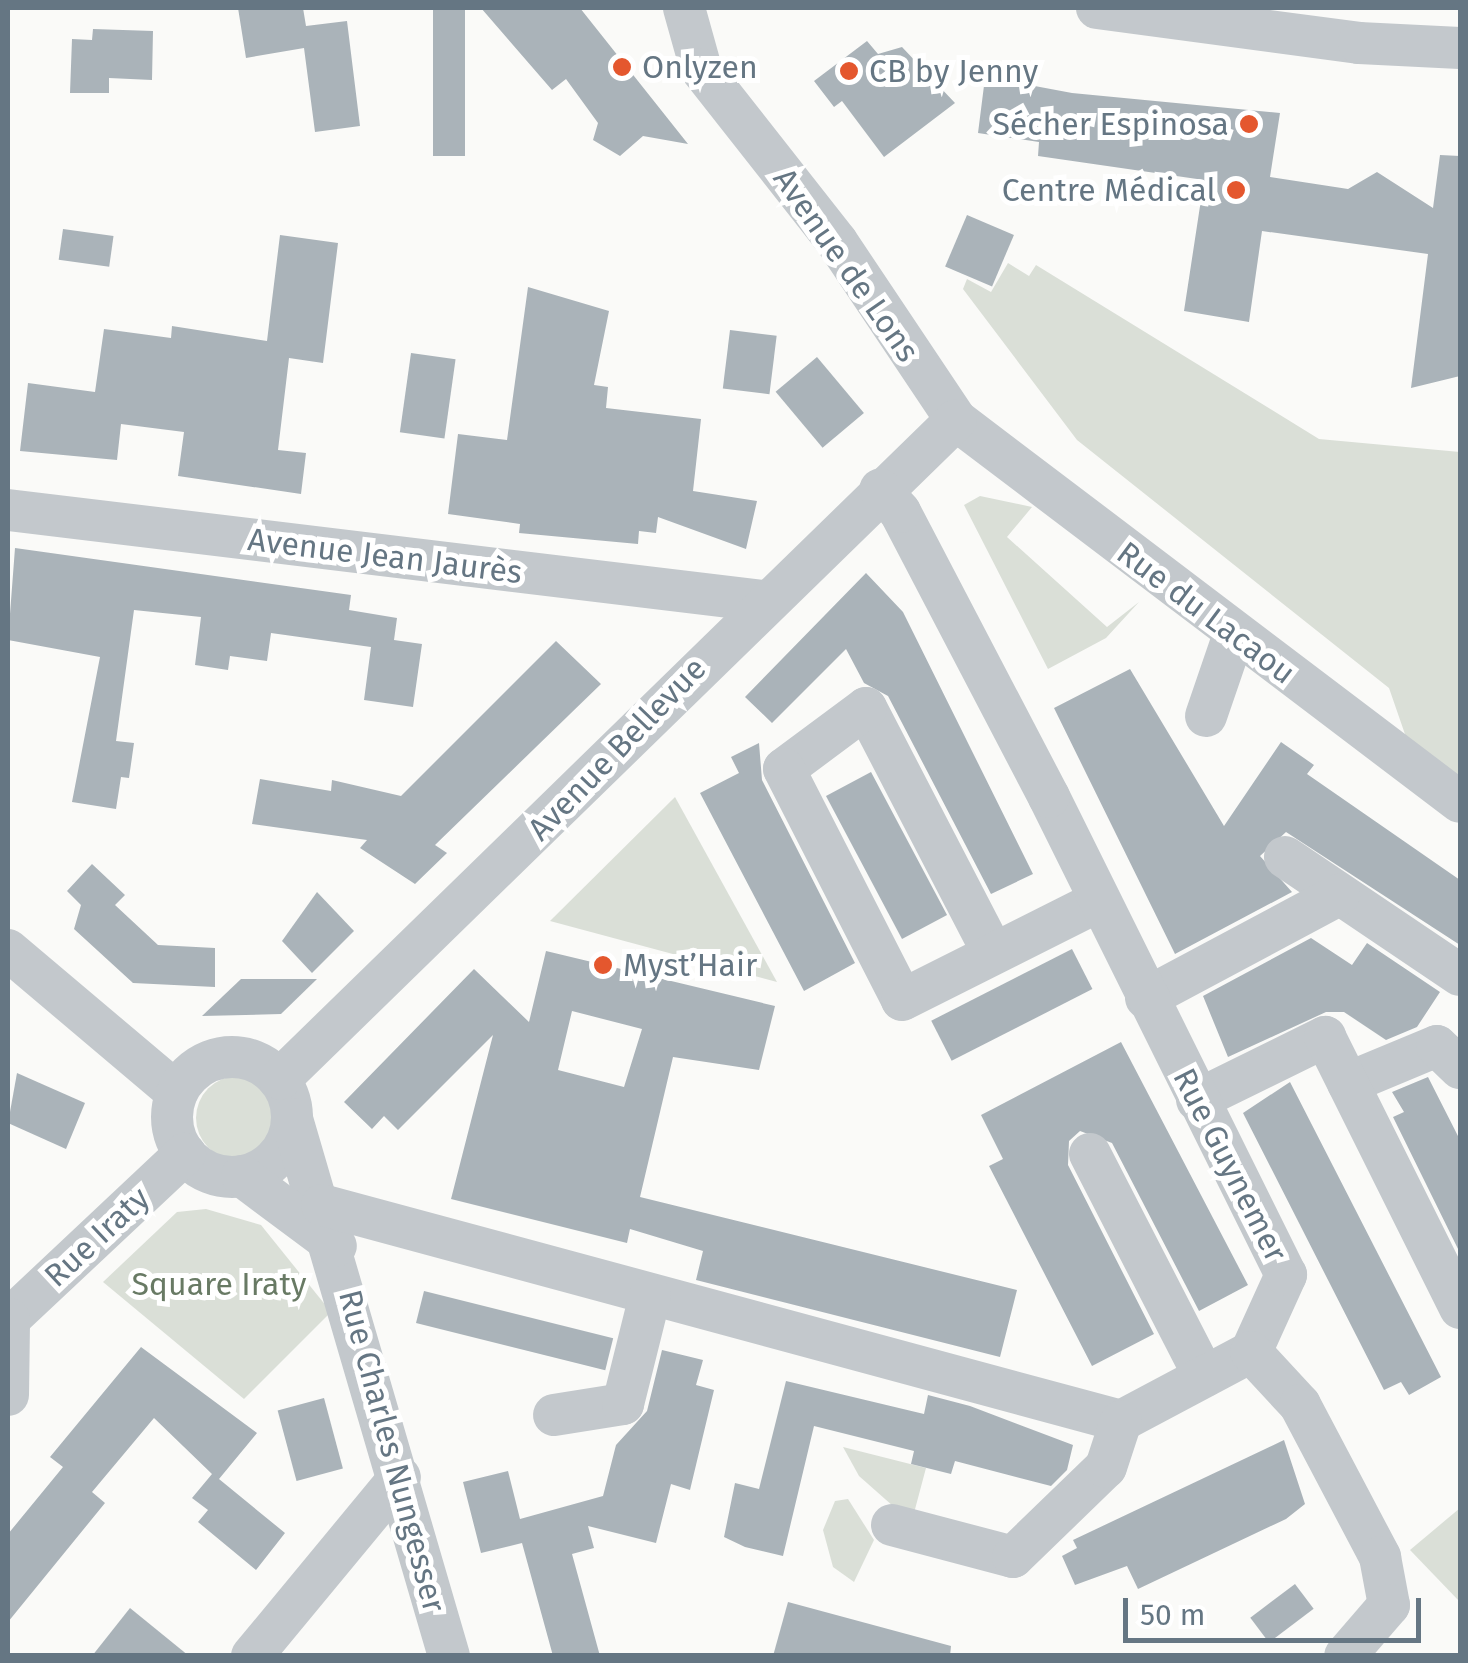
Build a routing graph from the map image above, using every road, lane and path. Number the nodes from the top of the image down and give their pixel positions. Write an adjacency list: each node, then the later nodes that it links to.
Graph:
1 (684, 8): 4 (street, Avenue de Lons)
2 (1097, 8): 3 (street)
3 (1460, 48)
4 (956, 420): 5 (street, Avenue Bellevue); 8 (street, Rue du Lacaou)
5 (880, 489): 7 (street, Avenue Bellevue); 13 (street, Rue Guynemer)
6 (8, 510): 7 (street, Avenue Jean Jaurès)
7 (762, 601): 19 (street, Avenue Bellevue)
8 (1233, 636): 9 (street); 10 (street, Rue du Lacaou)
9 (1206, 716)
10 (1460, 802)
11 (1285, 857): 12 (street)
12 (1339, 895): 16 (street); 17 (street)
13 (1099, 901): 15 (street); 17 (street, Rue Guynemer)
14 (8, 950): 21 (street)
15 (993, 953): 15 (street)
16 (1460, 975)
17 (1146, 998): 22 (street, Rue Guynemer)
18 (1460, 1068): 20 (street)
19 (280, 1079): 21 (street); 23 (street)
20 (1348, 1083): 22 (street); 30 (street)
21 (177, 1093): 24 (street)
22 (1197, 1100): 32 (street, Rue Guynemer)
23 (292, 1119): 26 (street); 27 (street, Rue Charles Nungesser)
24 (186, 1154): 26 (street); 31 (street, Rue Iraty)
25 (1090, 1154): 33 (street)
26 (242, 1176): 28 (street, Rue Charles Nungesser)
27 (322, 1206): 28 (street, Rue Charles Nungesser); 29 (street)
28 (336, 1246): 37 (street, Rue Charles Nungesser)
29 (650, 1296): 35 (street); 36 (street)
30 (1460, 1308)
31 (8, 1320): 34 (street)
32 (1251, 1352): 33 (street); 41 (street)
33 (1204, 1376): 36 (street)
34 (8, 1395)
35 (554, 1415)
36 (1121, 1421): 38 (street)
37 (400, 1476): 39 (street); 40 (street, Rue Charles Nungesser)
38 (892, 1525)
39 (252, 1656)
40 (449, 1656)
41 (1344, 1656)

